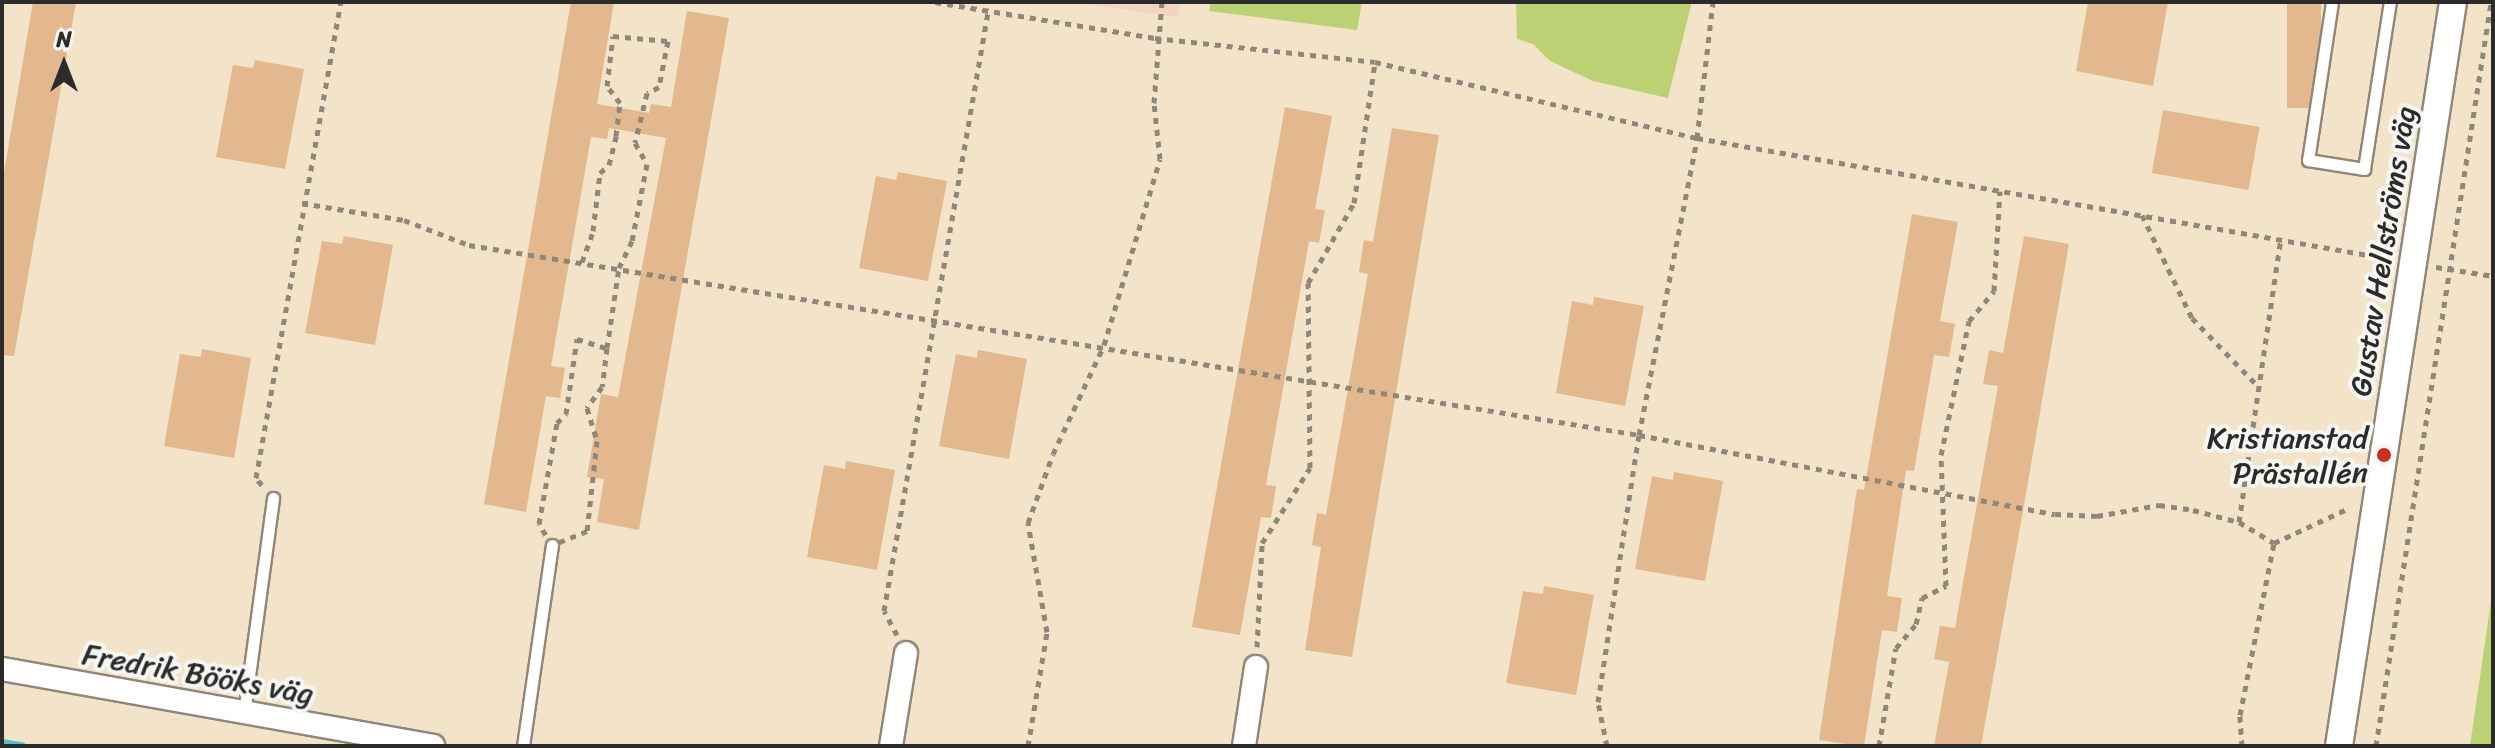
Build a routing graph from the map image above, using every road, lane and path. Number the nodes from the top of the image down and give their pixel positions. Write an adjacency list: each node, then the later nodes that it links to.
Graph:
1 (341, 2): 14 (path)
2 (935, 2): 9 (path)
3 (1162, 2): 10 (path)
4 (1713, 2): 12 (path)
5 (2332, 2): 6 (lane)
6 (2390, 2)
7 (2453, 2): 18 (street, Gustav Hellströms väg)
8 (2491, 2): 20 (path)
9 (988, 12): 10 (path); 22 (path)
10 (1155, 38): 11 (path); 23 (path)
11 (1375, 62): 12 (path); 25 (path)
12 (1697, 138): 13 (path); 27 (path)
13 (2000, 191): 15 (path); 28 (path)
14 (302, 203): 17 (path); 30 (path)
15 (2142, 215): 16 (path); 26 (path)
16 (2281, 238): 18 (path); 26 (path)
17 (582, 262): 19 (path); 19 (path)
18 (2412, 264): 20 (path); 47 (street, Gustav Hellströms väg)
19 (619, 268): 22 (path); 24 (path)
20 (2449, 269): 21 (path); 48 (path)
21 (2493, 276)
22 (932, 318): 23 (path); 34 (path)
23 (1104, 345): 25 (path); 42 (path)
24 (607, 348): 33 (path); 33 (path)
25 (1306, 379): 27 (path); 35 (path)
26 (2259, 387): 31 (path)
27 (1639, 435): 28 (path); 44 (path)
28 (1939, 491): 31 (path); 45 (path)
29 (2354, 492): 32 (path)
30 (273, 498): 37 (lane)
31 (2239, 522): 32 (path)
32 (2274, 543): 46 (path)
33 (552, 545): 40 (lane)
34 (906, 653): 41 (street)
35 (1256, 667): 43 (street)
36 (2, 669): 37 (street, Fredrik Bööks väg)
37 (244, 713): 38 (street, Fredrik Bööks väg)
38 (382, 742): 39 (street, Fredrik Bööks väg)
39 (433, 746)
40 (523, 746)
41 (891, 746)
42 (1028, 746)
43 (1244, 746)
44 (1607, 746)
45 (1879, 746)
46 (2242, 746)
47 (2339, 746)
48 (2376, 746)

